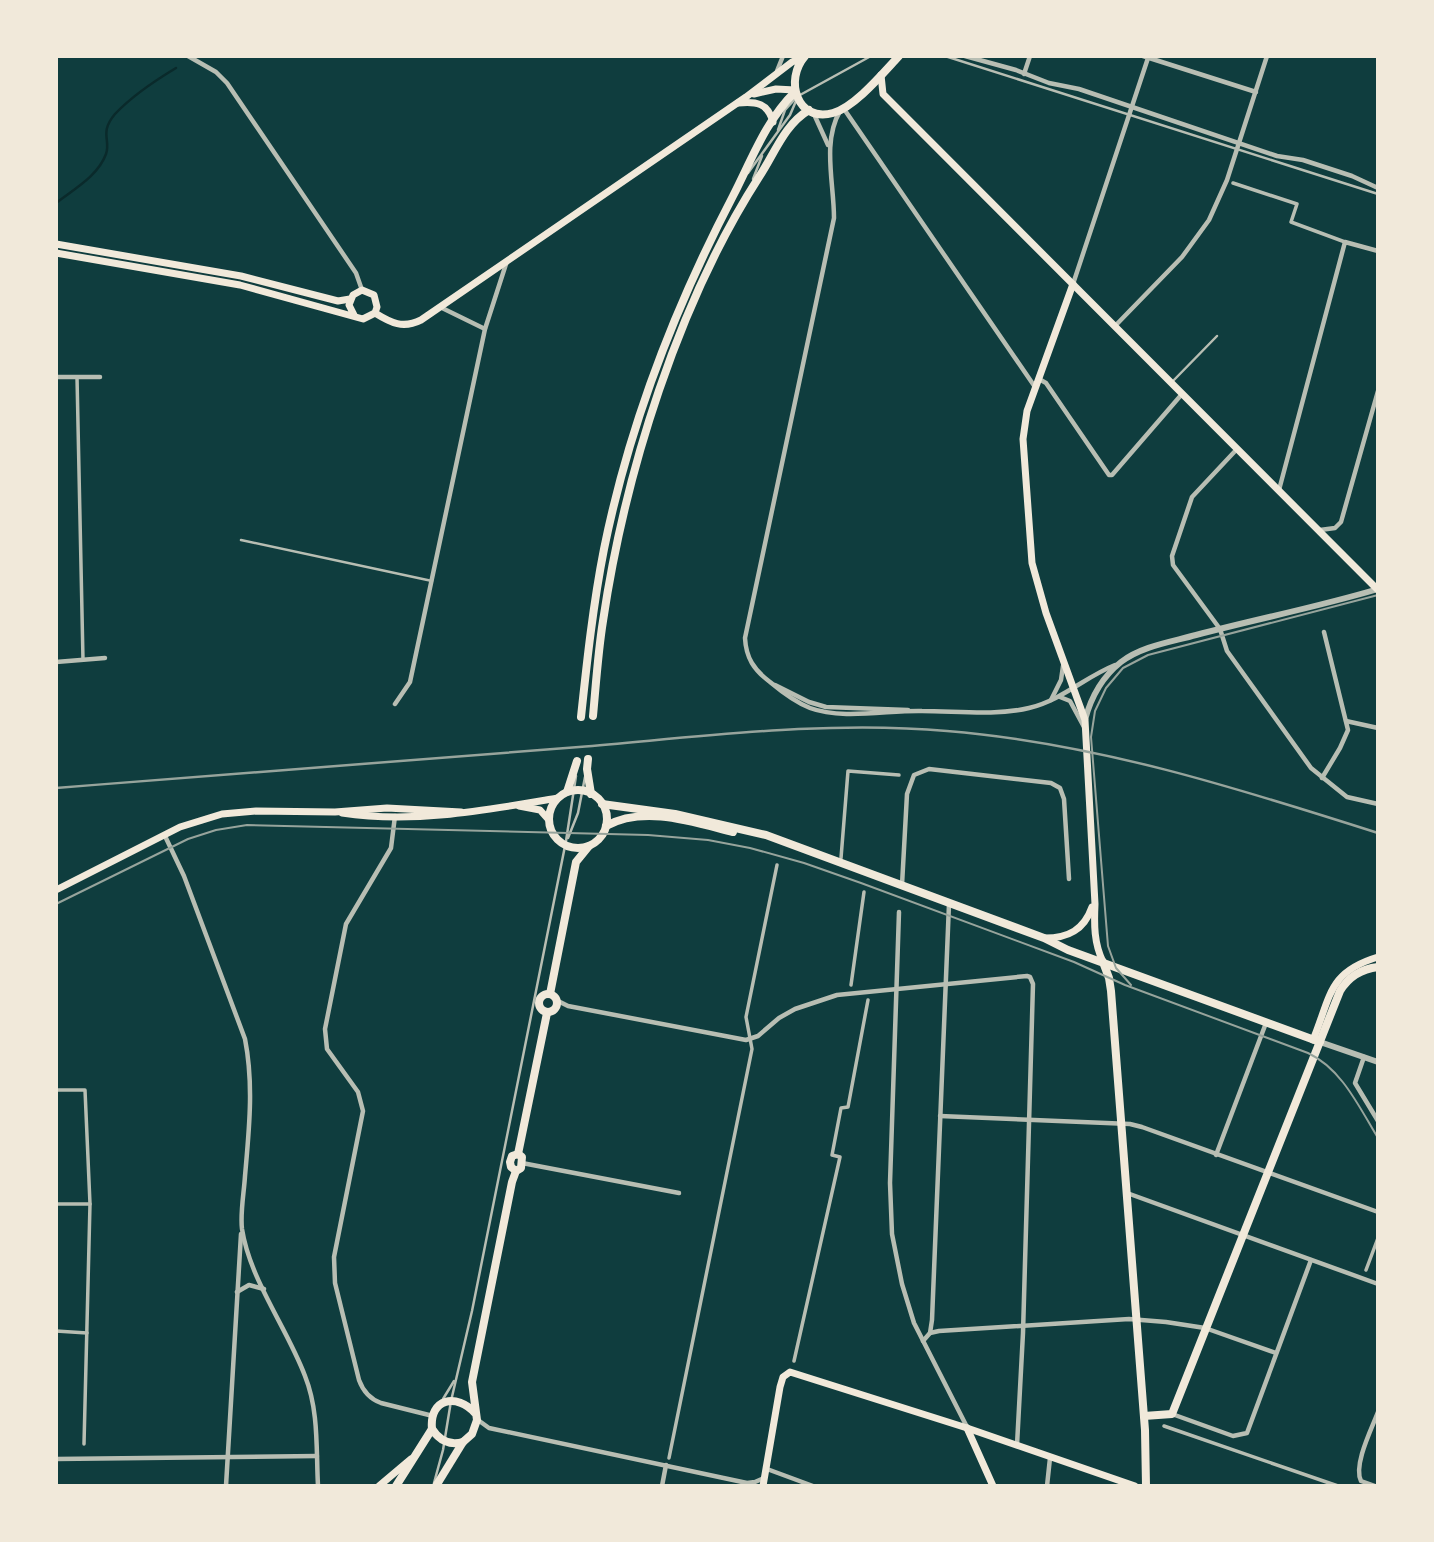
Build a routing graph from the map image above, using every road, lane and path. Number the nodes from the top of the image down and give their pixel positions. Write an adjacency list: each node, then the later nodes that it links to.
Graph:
1 (188, 56): 39 (street)
2 (783, 56): 12 (street)
3 (805, 56): 11 (main road)
4 (871, 56): 16 (lane)
5 (899, 56): 13 (main road)
6 (945, 56): 22 (lane)
7 (965, 56): 14 (street)
8 (1030, 56): 14 (street)
9 (1267, 56): 15 (street)
10 (1145, 57): 15 (street); 19 (street)
11 (793, 61): 12 (main road); 16 (main road)
12 (776, 73): 17 (main road)
13 (881, 74): 20 (main road); 38 (main road)
14 (1024, 74): 19 (street)
15 (1256, 92): 25 (street)
16 (796, 93): 17 (main road); 21 (main road); 23 (main road); 24 (lane); 24 (lane)
17 (746, 97): 18 (main road)
18 (738, 103): 23 (main road); 37 (main road)
19 (1132, 106): 22 (street); 25 (street)
20 (842, 109): 21 (main road); 26 (street); 52 (street)
21 (811, 111): 26 (street); 31 (main road)
22 (1129, 114): 25 (lane); 38 (street)
23 (773, 121): 29 (main road)
24 (778, 130): 27 (lane)
25 (1238, 146): 30 (street); 32 (lane); 44 (street)
26 (830, 150): 70 (street)
27 (764, 153): 29 (lane); 31 (lane)
28 (1233, 183): 33 (street)
29 (737, 188): 73 (main road)
30 (1378, 188)
31 (748, 192): 72 (main road)
32 (1378, 194)
33 (1345, 242): 35 (street); 56 (street)
34 (56, 244): 40 (main road)
35 (1378, 251)
36 (56, 253): 43 (main road)
37 (507, 260): 41 (main road); 45 (street)
38 (1073, 284): 44 (main road); 50 (main road)
39 (362, 290): 40 (main road); 42 (main road)
40 (350, 299): 43 (main road)
41 (440, 307): 42 (main road); 45 (street)
42 (375, 313): 43 (main road)
43 (354, 315)
44 (1115, 326): 51 (main road)
45 (485, 329): 59 (street)
46 (1217, 336): 51 (lane)
47 (56, 377): 48 (street)
48 (77, 377): 49 (street); 65 (street)
49 (100, 377)
50 (1038, 379): 52 (main road); 54 (street)
51 (1172, 382): 54 (main road)
52 (1035, 387): 63 (main road)
53 (1378, 391): 57 (street)
54 (1182, 393): 55 (main road)
55 (1238, 449): 56 (main road); 61 (street)
56 (1279, 491): 57 (main road)
57 (1317, 529): 60 (main road)
58 (241, 540): 59 (lane)
59 (432, 582): 71 (street)
60 (1378, 589): 61 (street)
61 (1220, 629): 67 (street); 80 (street)
62 (1324, 632): 74 (street)
63 (1062, 654): 68 (main road); 70 (street)
64 (105, 658): 65 (street)
65 (83, 660): 66 (street)
66 (56, 662)
67 (1121, 662): 68 (street); 75 (street)
68 (1073, 689): 69 (street); 75 (main road)
69 (1059, 697): 70 (street); 75 (street)
70 (1051, 701)
71 (395, 704)
72 (593, 716)
73 (582, 717)
74 (1346, 721): 76 (street); 80 (street)
75 (1084, 723): 103 (main road)
76 (1378, 727)
77 (587, 764): 81 (main road)
78 (576, 765): 81 (main road)
79 (899, 775): 96 (street)
80 (1322, 778): 84 (street)
81 (579, 792): 82 (main road); 83 (main road); 93 (lane); 93 (lane)
82 (558, 798): 85 (main road); 90 (main road)
83 (602, 804): 91 (main road); 95 (main road)
84 (1378, 804)
85 (511, 805): 88 (main road); 90 (main road)
86 (395, 808): 87 (main road); 88 (main road); 89 (street)
87 (335, 812): 89 (main road); 92 (main road)
88 (461, 812): 89 (main road)
89 (395, 817): 159 (street)
90 (548, 819): 93 (main road)
91 (606, 826): 94 (main road); 95 (main road)
92 (164, 835): 101 (main road); 136 (street)
93 (566, 844): 94 (main road); 97 (main road); 153 (lane)
94 (589, 846): 97 (main road)
95 (791, 846): 100 (main road)
96 (841, 858)
97 (576, 862): 113 (main road)
98 (777, 865): 117 (street)
99 (1069, 878): 100 (street)
100 (902, 886): 104 (main road)
101 (56, 890)
102 (864, 892): 110 (street)
103 (1094, 892): 106 (main road); 108 (main road)
104 (949, 903): 106 (main road); 111 (street)
105 (898, 912): 112 (street)
106 (1044, 937): 108 (main road)
107 (1378, 957): 118 (main road)
108 (1103, 962): 116 (main road); 125 (main road)
109 (1378, 967): 118 (main road)
110 (852, 985)
111 (944, 985): 112 (street); 122 (street); 123 (street)
112 (895, 988): 117 (street); 150 (street)
113 (553, 997): 115 (main road); 115 (main road); 117 (street)
114 (868, 1000): 152 (street)
115 (547, 1013): 126 (main road)
116 (1266, 1023): 118 (main road); 127 (street)
117 (750, 1040): 172 (street)
118 (1316, 1041): 119 (street); 130 (main road)
119 (1364, 1056): 120 (street); 124 (street)
120 (1378, 1062)
121 (56, 1090): 134 (street)
122 (940, 1116): 123 (street); 149 (street)
123 (1029, 1121): 125 (street); 145 (street)
124 (1378, 1121)
125 (1121, 1124): 127 (street); 131 (main road)
126 (518, 1154): 128 (main road); 129 (main road)
127 (1216, 1154): 130 (street)
128 (522, 1163): 129 (main road); 132 (street)
129 (516, 1171): 154 (main road)
130 (1267, 1172): 135 (street); 137 (main road)
131 (1126, 1192): 137 (street); 144 (main road)
132 (678, 1193)
133 (56, 1204): 134 (street)
134 (90, 1204): 148 (street)
135 (1378, 1212)
136 (242, 1226): 142 (street); 143 (street)
137 (1242, 1235): 139 (street); 146 (main road)
138 (1378, 1238): 140 (street)
139 (1311, 1260): 141 (street); 151 (street)
140 (1366, 1270)
141 (1378, 1284)
142 (264, 1289): 143 (street); 169 (street)
143 (237, 1292): 170 (street)
144 (1135, 1320): 145 (street); 146 (street); 161 (main road)
145 (1023, 1325): 149 (street); 168 (street)
146 (1205, 1328): 151 (street); 158 (main road)
147 (56, 1331): 148 (street)
148 (87, 1333): 167 (street)
149 (930, 1333): 150 (street)
150 (923, 1341): 163 (street)
151 (1276, 1353): 158 (street)
152 (794, 1361)
153 (456, 1378): 155 (lane); 156 (lane)
154 (472, 1382): 155 (main road); 160 (main road)
155 (455, 1401): 156 (main road); 160 (main road); 165 (lane)
156 (440, 1404): 159 (main road)
157 (1378, 1412): 189 (street)
158 (1172, 1414): 161 (main road)
159 (433, 1416): 164 (main road)
160 (476, 1416): 166 (main road); 175 (street)
161 (1143, 1416): 187 (main road)
162 (1164, 1426): 188 (street)
163 (967, 1428): 168 (main road); 176 (main road); 184 (main road)
164 (432, 1429): 165 (main road); 171 (main road)
165 (445, 1441): 166 (main road); 181 (lane)
166 (463, 1442): 181 (main road)
167 (84, 1444)
168 (1017, 1446): 173 (main road)
169 (317, 1456): 170 (street); 178 (street)
170 (227, 1457): 174 (street); 177 (street)
171 (412, 1458): 179 (main road); 180 (main road)
172 (669, 1458)
173 (1050, 1458): 185 (street); 186 (main road)
174 (56, 1459)
175 (666, 1465): 176 (street); 182 (street)
176 (765, 1477): 183 (street)
177 (226, 1486)
178 (317, 1486)
179 (379, 1486)
180 (396, 1486)
181 (434, 1486)
182 (662, 1486)
183 (813, 1486)
184 (993, 1486)
185 (1047, 1486)
186 (1135, 1486)
187 (1146, 1486)
188 (1338, 1486)
189 (1375, 1486)

